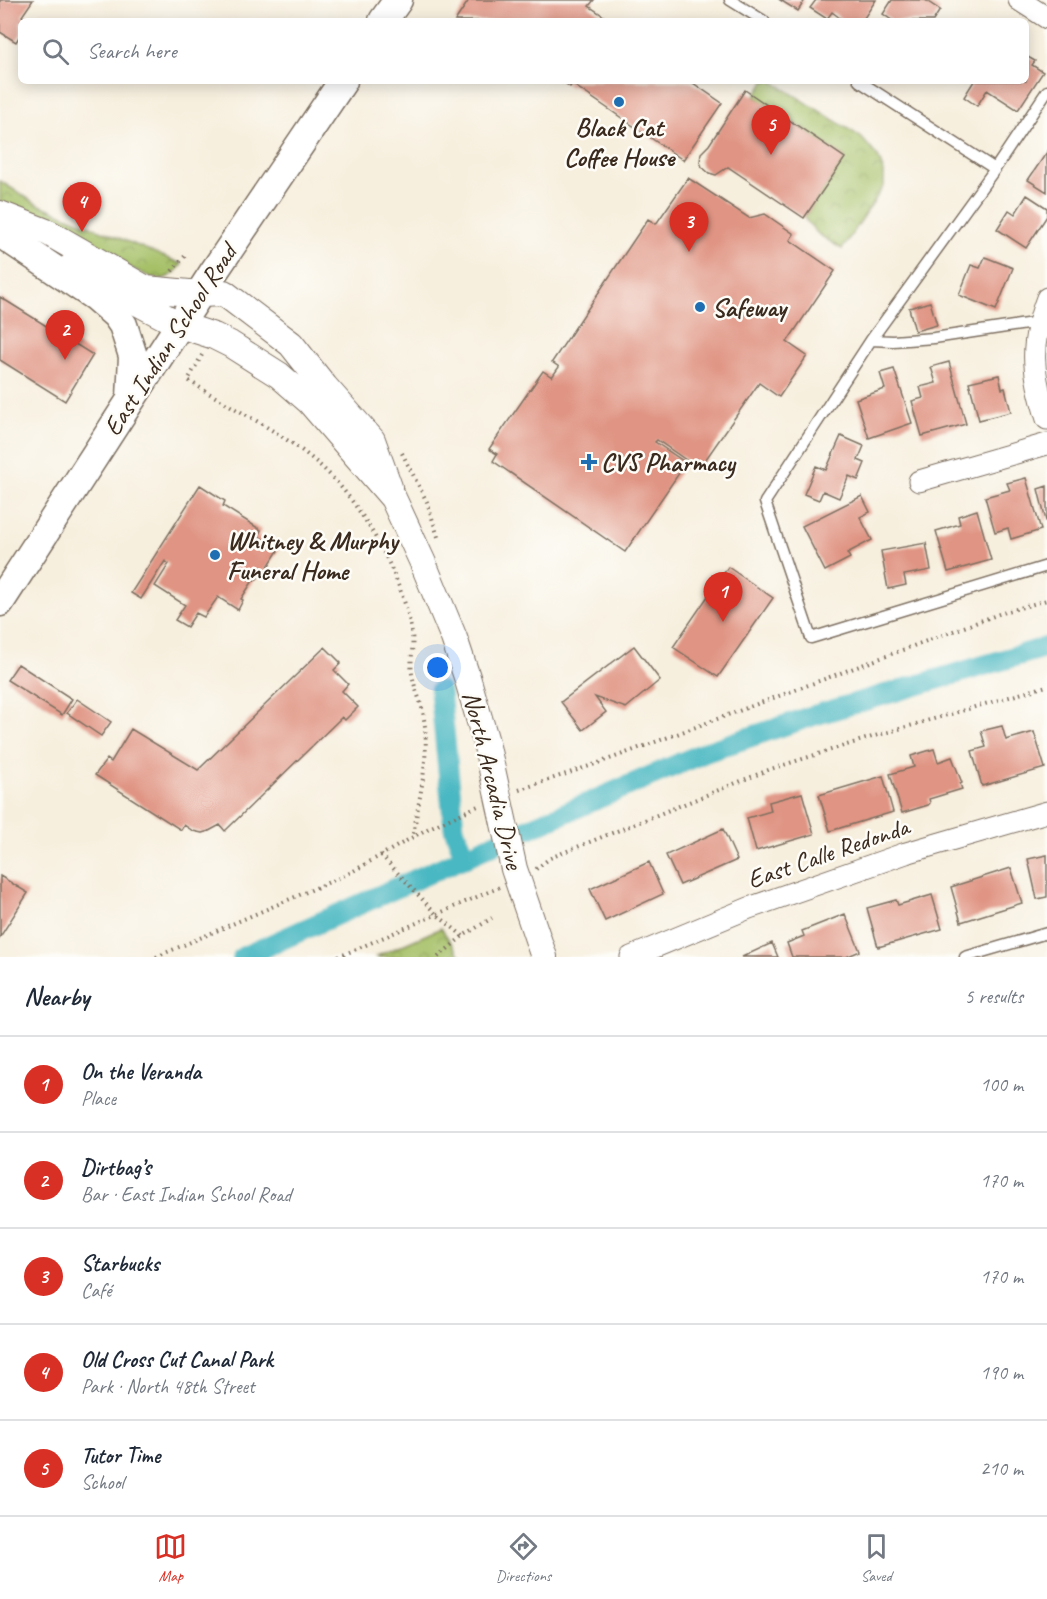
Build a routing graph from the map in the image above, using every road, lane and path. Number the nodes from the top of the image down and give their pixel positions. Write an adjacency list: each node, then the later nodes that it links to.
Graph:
1 (398, 0): 4 (main road)
2 (730, 0): 5 (lane)
3 (1019, 0): 6 (street)
4 (385, 18)
5 (759, 18)
6 (1047, 18)
7 (341, 84): 13 (main road, East Indian School Road)
8 (864, 84): 10 (lane)
9 (1047, 91): 10 (lane)
10 (995, 170): 17 (lane)
11 (0, 214): 13 (street)
12 (0, 232): 16 (street, North Arcadia Drive); 19 (main road)
13 (200, 294): 16 (main road, East Indian School Road); 23 (street)
14 (1047, 298): 15 (street)
15 (1042, 322): 17 (lane); 20 (street)
16 (180, 325): 19 (main road, East Indian School Road); 23 (street, North Arcadia Drive)
17 (871, 340): 24 (lane)
18 (207, 348): 31 (path)
19 (130, 400): 26 (main road, East Indian School Road)
20 (1047, 419)
21 (1047, 444): 22 (street)
22 (919, 480)
23 (393, 498): 28 (street, North Arcadia Drive)
24 (1047, 566)
25 (1047, 600): 28 (path)
26 (0, 602)
27 (1047, 686): 33 (path)
28 (506, 800): 33 (street, North Arcadia Drive)
29 (474, 807): 31 (path)
30 (1047, 812): 42 (street, East Calle Redonda)
31 (412, 837): 32 (path)
32 (381, 855): 34 (path); 38 (path)
33 (516, 872): 34 (path); 41 (street, North Arcadia Drive)
34 (436, 914): 37 (path); 39 (path)
35 (492, 918): 37 (path)
36 (1047, 933): 43 (lane)
37 (463, 936): 40 (path)
38 (156, 957)
39 (338, 957)
40 (438, 957)
41 (544, 957)
42 (631, 957)
43 (965, 957)

